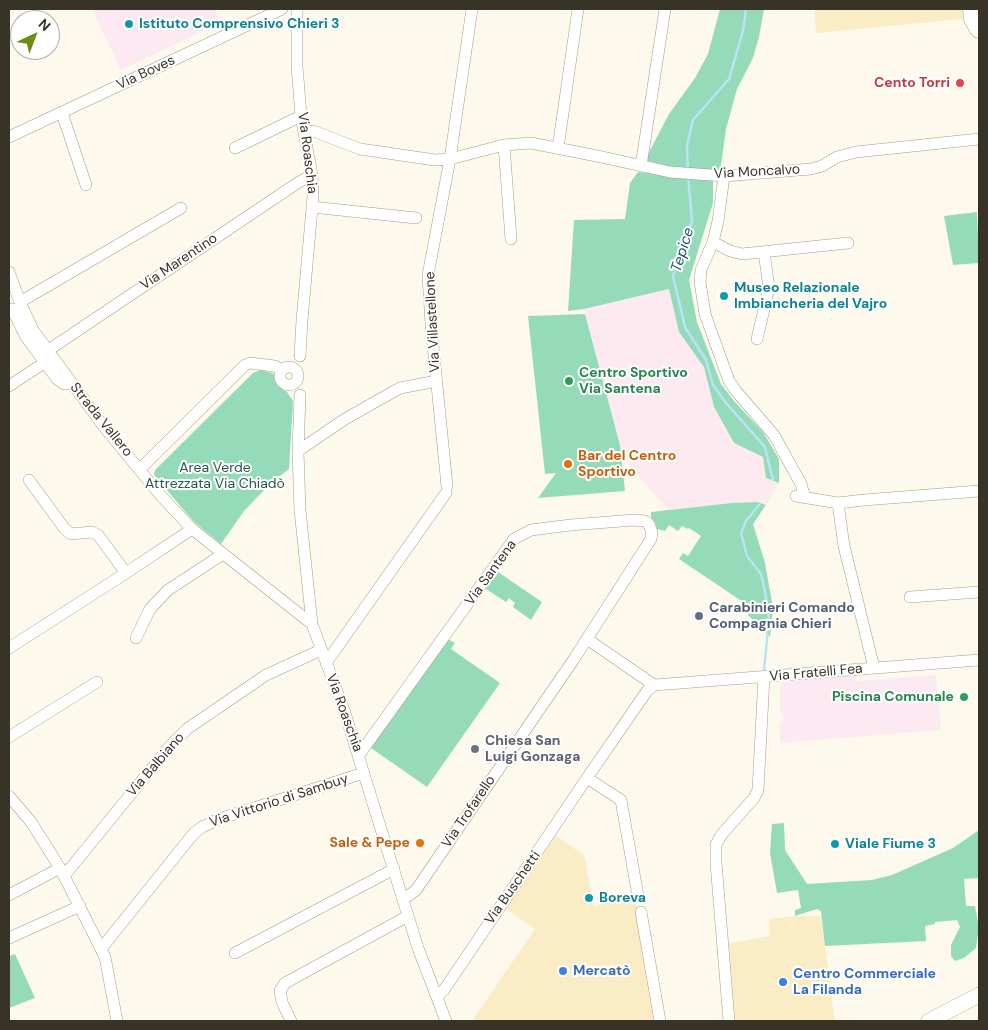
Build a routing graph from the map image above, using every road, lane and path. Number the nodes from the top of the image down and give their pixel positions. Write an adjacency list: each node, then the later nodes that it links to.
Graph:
1 (282, 9): 9 (street, Via Boves)
2 (297, 9): 10 (street, Via Roaschia)
3 (472, 9): 17 (street, Via Villastellone)
4 (578, 9): 16 (street)
5 (664, 9): 18 (street)
6 (972, 9): 7 (main road)
7 (979, 27): 8 (main road)
8 (979, 34)
9 (62, 113): 12 (street, Via Boves); 21 (street)
10 (301, 116): 11 (street, Via Roaschia); 15 (street)
11 (304, 130): 17 (street, Via Moncalvo); 19 (street, Via Roaschia)
12 (9, 137)
13 (979, 139): 20 (street, Via Moncalvo)
14 (504, 145): 16 (street, Via Moncalvo); 17 (street, Via Moncalvo); 25 (street)
15 (235, 148)
16 (558, 148): 18 (street, Via Moncalvo)
17 (450, 159): 36 (street, Via Villastellone)
18 (641, 166): 20 (street, Via Moncalvo)
19 (312, 175): 22 (street, Via Roaschia); 33 (street, Via Marentino)
20 (722, 176): 26 (street)
21 (86, 185)
22 (312, 207): 24 (street); 35 (street, Via Roaschia)
23 (181, 208): 30 (street)
24 (416, 218)
25 (511, 240)
26 (712, 242): 28 (street); 43 (street)
27 (848, 243): 28 (street)
28 (764, 252): 32 (street)
29 (9, 272): 30 (street, Strada Vallero)
30 (20, 302): 33 (street, Strada Vallero)
31 (9, 310): 34 (street)
32 (757, 339)
33 (47, 351): 37 (street, Strada Vallero)
34 (44, 363): 37 (street); 38 (street)
35 (292, 375): 39 (street, Via Roaschia); 40 (street)
36 (437, 381): 39 (street); 55 (street, Via Villastellone)
37 (71, 383): 40 (street, Strada Vallero)
38 (9, 386)
39 (298, 451): 49 (street, Via Roaschia)
40 (140, 469): 44 (street, Strada Vallero)
41 (30, 480): 46 (street)
42 (979, 491): 43 (street)
43 (838, 503): 56 (street)
44 (192, 529): 45 (street, Strada Vallero); 46 (street)
45 (222, 554): 49 (street, Strada Vallero); 50 (street)
46 (126, 573): 52 (street)
47 (979, 592): 48 (street)
48 (910, 597)
49 (312, 624): 53 (street, Via Roaschia)
50 (136, 638)
51 (586, 639): 59 (street); 61 (street, Via Santena); 69 (street, Via Trofarello)
52 (9, 648)
53 (321, 650): 55 (street, Via Roaschia); 66 (street, Via Balbiano)
54 (979, 660): 56 (street, Via Fratelli Fea)
55 (326, 663): 61 (street, Via Roaschia)
56 (874, 668): 57 (street, Via Fratelli Fea)
57 (764, 677): 59 (street, Via Fratelli Fea); 82 (street)
58 (96, 682): 60 (street)
59 (654, 685): 63 (street, Via Buschetti)
60 (9, 737)
61 (359, 755): 62 (street, Via Roaschia)
62 (364, 773): 65 (street, Via Roaschia); 74 (street, Via Vittorio di Sambuy)
63 (587, 778): 68 (street); 77 (street, Via Buschetti)
64 (9, 796): 66 (street)
65 (394, 869): 69 (street, Via Roaschia); 75 (street)
66 (62, 872): 67 (street); 70 (street)
67 (9, 895)
68 (638, 896)
69 (403, 900): 72 (street, Via Roaschia)
70 (80, 906): 73 (street); 74 (street)
71 (641, 912): 81 (street)
72 (408, 916): 77 (street, Via Roaschia); 79 (street)
73 (9, 938)
74 (101, 949): 78 (street)
75 (234, 954)
76 (979, 995): 83 (street)
77 (436, 996): 80 (street, Via Roaschia)
78 (117, 1021)
79 (291, 1021)
80 (446, 1021)
81 (660, 1021)
82 (729, 1021)
83 (929, 1021)

